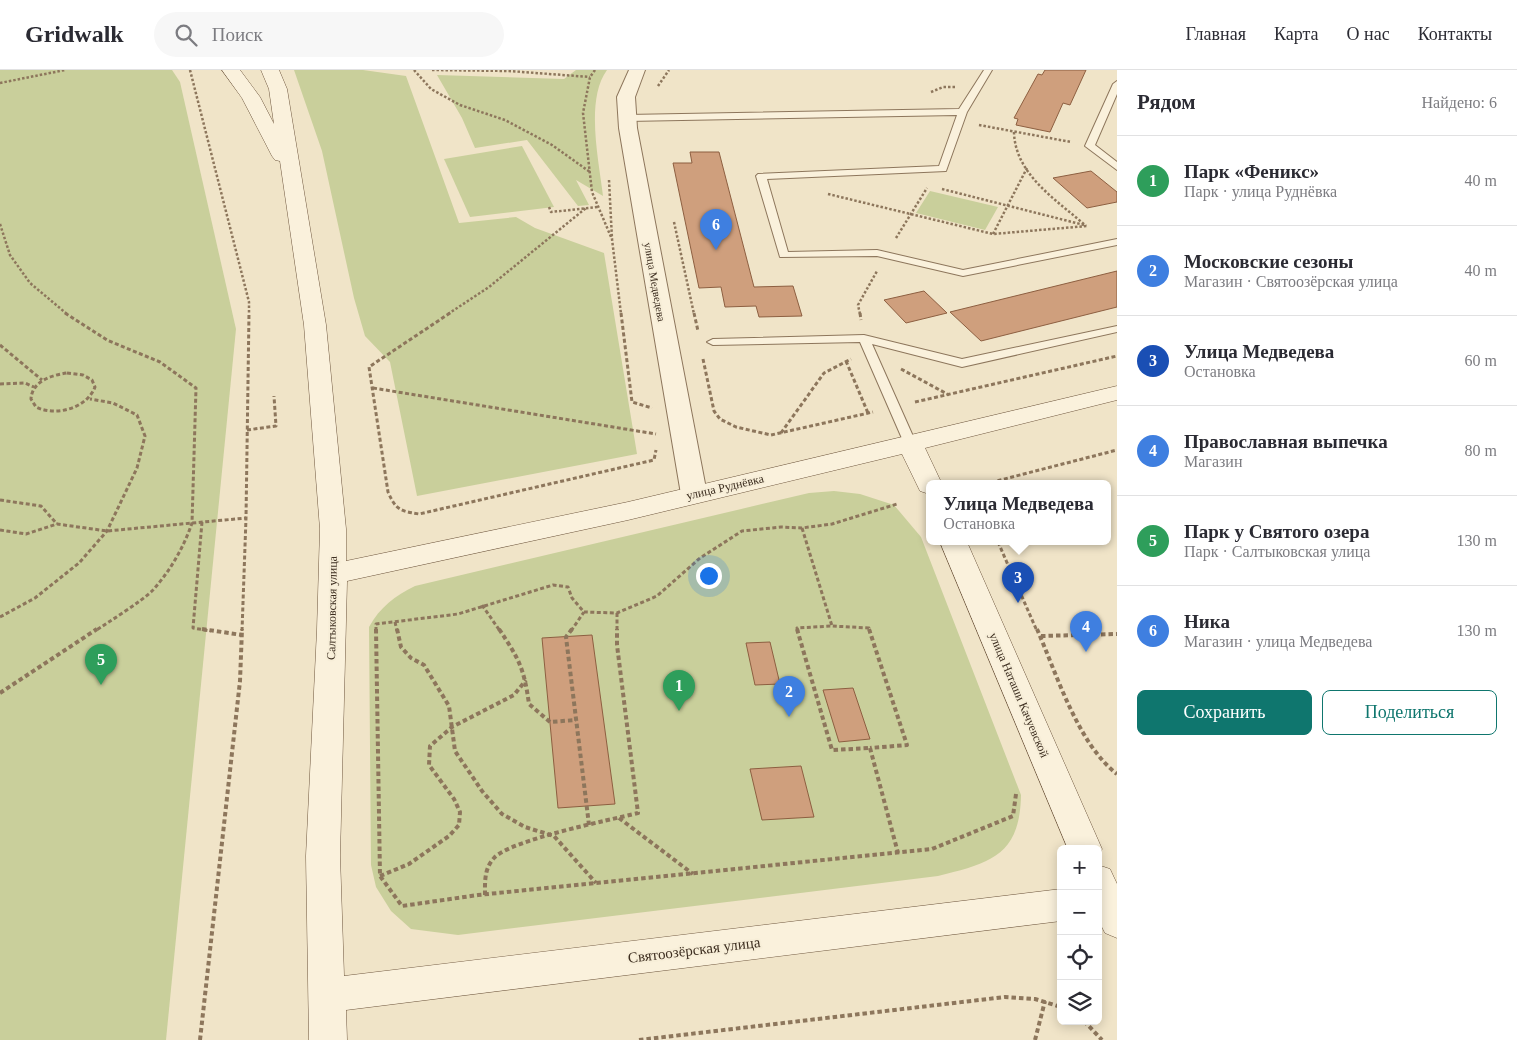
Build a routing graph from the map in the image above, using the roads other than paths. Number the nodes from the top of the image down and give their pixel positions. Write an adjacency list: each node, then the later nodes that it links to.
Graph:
1 (232, 70): 9 (main road, Салтыковская улица)
2 (270, 70): 9 (main road, Салтыковская улица)
3 (637, 70): 7 (street, улица Медведева)
4 (988, 70): 6 (lane)
5 (1117, 84): 8 (lane)
6 (960, 117): 7 (lane); 10 (lane)
7 (627, 118): 17 (street, улица Медведева)
8 (1117, 167)
9 (293, 177): 19 (main road, Салтыковская улица)
10 (1117, 242)
11 (1117, 329): 13 (lane)
12 (713, 342): 13 (lane)
13 (868, 347): 15 (lane)
14 (1117, 392): 15 (main road, улица Руднёвка)
15 (910, 443): 16 (main road); 17 (main road, улица Руднёвка)
16 (927, 480)
17 (694, 494): 19 (main road, улица Руднёвка)
18 (954, 545): 20 (main road, улица Наташи Качуевской)
19 (332, 574): 22 (main road, Салтыковская улица)
20 (1083, 845)
21 (1057, 905): 22 (main road, Святоозёрская улица)
22 (328, 995): 23 (main road, Салтыковская улица)
23 (328, 1040)

